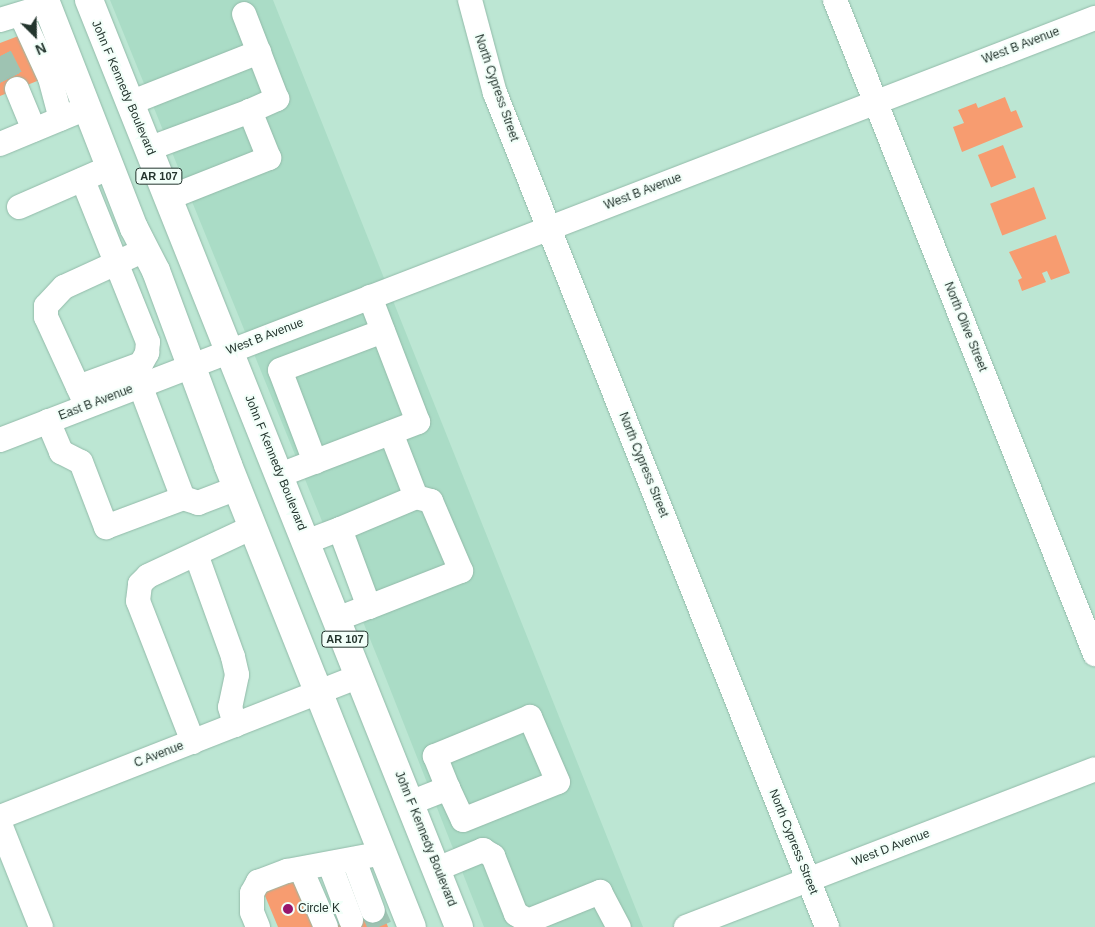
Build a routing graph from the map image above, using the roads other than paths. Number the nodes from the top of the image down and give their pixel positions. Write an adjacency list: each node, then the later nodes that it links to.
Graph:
1 (89, 0): 11 (main road, John F Kennedy Boulevard / AR 107)
2 (470, 0): 22 (street, North Cypress Street)
3 (836, 0): 10 (street, North Olive Street)
4 (46, 2): 6 (street); 12 (main road, AR 107)
5 (244, 14): 8 (street)
6 (11, 17): 14 (street)
7 (1095, 18): 10 (street, West B Avenue)
8 (259, 52): 11 (street); 13 (street)
9 (17, 89): 15 (street)
10 (876, 102): 22 (street, West B Avenue); 47 (street, North Olive Street)
11 (130, 103): 17 (main road, John F Kennedy Boulevard / AR 107)
12 (86, 108): 14 (street); 18 (main road, AR 107)
13 (250, 111): 17 (street); 20 (street)
14 (60, 119): 15 (street)
15 (34, 130): 16 (street)
16 (0, 144)
17 (148, 149): 20 (main road, John F Kennedy Boulevard / AR 107)
18 (110, 168): 19 (street); 23 (main road, AR 107)
19 (82, 180): 21 (street); 24 (street)
20 (168, 198): 28 (main road, John F Kennedy Boulevard / AR 107)
21 (19, 206)
22 (549, 228): 25 (street, West B Avenue); 62 (street, North Cypress Street)
23 (145, 250): 24 (street); 29 (main road, AR 107)
24 (116, 263): 32 (street); 32 (street)
25 (370, 297): 26 (street); 27 (street, West B Avenue)
26 (383, 331): 30 (street); 34 (street)
27 (267, 336): 28 (street, West B Avenue); 30 (street)
28 (230, 351): 29 (street, West B Avenue); 37 (main road, John F Kennedy Boulevard / AR 107)
29 (191, 366): 31 (street, East B Avenue); 38 (main road, AR 107)
30 (280, 370): 36 (street)
31 (140, 386): 32 (street, East B Avenue); 39 (street)
32 (82, 396): 33 (street, East B Avenue)
33 (48, 422): 35 (street, East B Avenue); 39 (street)
34 (390, 433): 36 (street); 40 (street)
35 (0, 440)
36 (315, 462): 37 (street)
37 (280, 475): 43 (main road, John F Kennedy Boulevard / AR 107)
38 (237, 488): 39 (street); 41 (main road, AR 107)
39 (183, 498)
40 (416, 498): 42 (street); 45 (street)
41 (253, 527): 44 (street); 49 (main road, AR 107)
42 (340, 529): 43 (street); 45 (street)
43 (306, 542): 46 (main road, John F Kennedy Boulevard / AR 107)
44 (196, 554): 50 (street); 51 (street)
45 (369, 607): 46 (street)
46 (337, 619): 48 (main road, John F Kennedy Boulevard / AR 107)
47 (1095, 654)
48 (360, 676): 49 (street, C Avenue); 54 (main road, John F Kennedy Boulevard / AR 107)
49 (319, 693): 50 (street, C Avenue); 57 (main road, AR 107)
50 (235, 725): 51 (street, C Avenue)
51 (193, 742): 55 (street, C Avenue)
52 (1095, 769): 62 (street, West D Avenue)
53 (448, 788): 53 (street); 54 (street)
54 (410, 803): 61 (main road, John F Kennedy Boulevard / AR 107)
55 (0, 817)
56 (0, 824): 65 (street)
57 (383, 853): 58 (street); 68 (main road, AR 107)
58 (354, 860): 59 (street); 63 (street)
59 (330, 865): 60 (street); 64 (street)
60 (301, 869): 66 (street); 67 (street)
61 (437, 869): 69 (main road, John F Kennedy Boulevard / AR 107); 70 (street)
62 (808, 880): 71 (street, West D Avenue); 72 (street, North Cypress Street)
63 (373, 911)
64 (351, 920)
65 (41, 927)
66 (258, 927)
67 (326, 927)
68 (412, 927)
69 (459, 927)
70 (619, 927)
71 (686, 927)
72 (827, 927)

